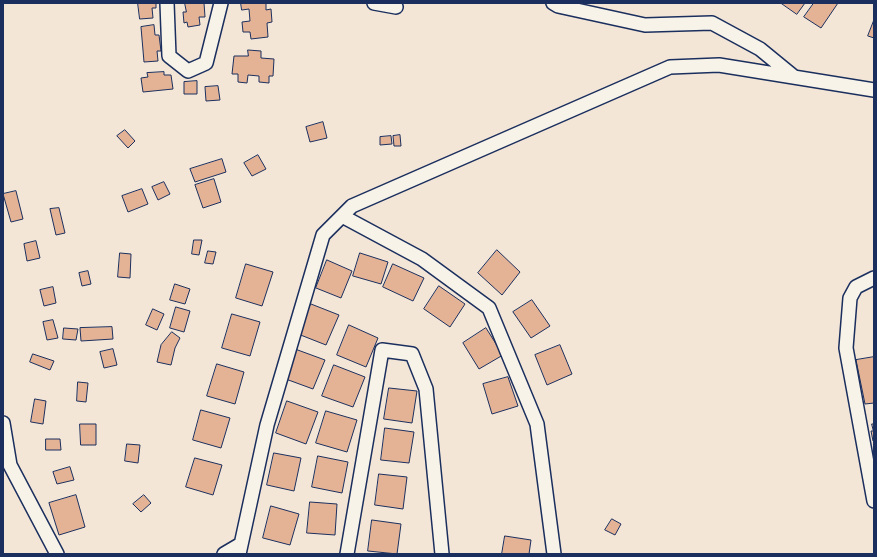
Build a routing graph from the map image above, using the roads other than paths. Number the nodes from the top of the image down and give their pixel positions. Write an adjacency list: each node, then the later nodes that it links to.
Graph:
1 (167, 3): 2 (street)
2 (221, 3)
3 (374, 3): 5 (street)
4 (553, 3): 6 (street)
5 (396, 7)
6 (795, 77): 7 (street); 8 (street)
7 (874, 90)
8 (342, 216): 12 (street); 17 (street)
9 (874, 278): 11 (street)
10 (3, 424): 13 (street)
11 (874, 501)
12 (240, 549): 14 (street)
13 (57, 554)
14 (224, 554)
15 (347, 554): 16 (street)
16 (442, 554)
17 (554, 554)

